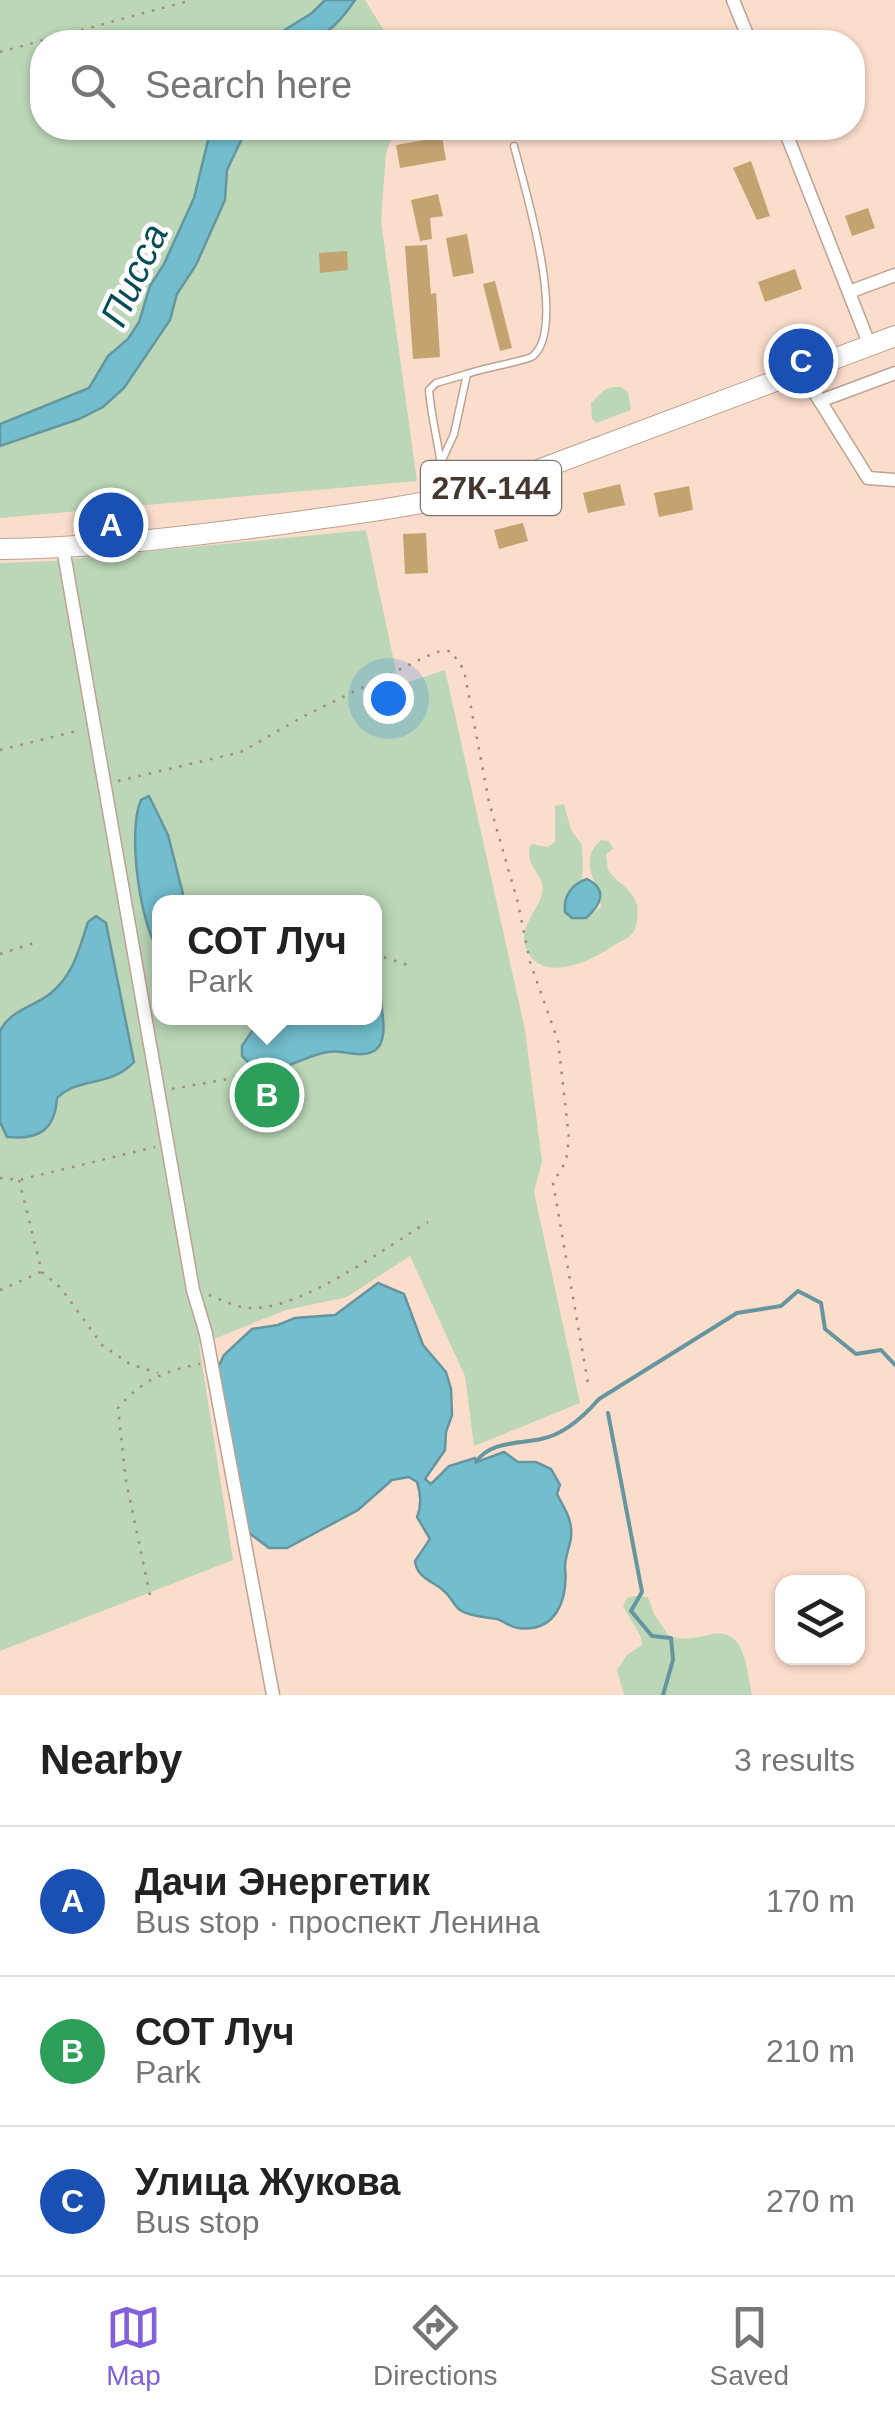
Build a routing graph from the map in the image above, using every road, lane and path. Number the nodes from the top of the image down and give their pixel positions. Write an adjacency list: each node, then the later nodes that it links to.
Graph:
1 (192, 0): 3 (path)
2 (733, 0): 4 (street)
3 (81, 30)
4 (745, 30)
5 (30, 44): 6 (path)
6 (0, 52)
7 (789, 140): 10 (street)
8 (514, 146): 15 (lane)
9 (895, 275): 10 (street)
10 (849, 292): 12 (street)
11 (895, 336): 12 (main road, 27К-144)
12 (870, 346): 13 (main road, 27К-144)
13 (802, 372): 16 (street); 19 (main road, 27К-144)
14 (895, 373): 16 (street)
15 (467, 374): 17 (lane); 17 (lane)
16 (820, 401): 18 (street)
17 (443, 458): 19 (lane)
18 (895, 480)
19 (443, 500): 21 (main road, 27К-144)
20 (0, 548): 21 (main road, 27К-144)
21 (63, 548): 22 (street)
22 (94, 726): 23 (path); 24 (street)
23 (0, 750)
24 (102, 786): 30 (street); 40 (path)
25 (40, 941): 26 (path)
26 (0, 954)
27 (382, 957): 28 (path)
28 (408, 965)
29 (244, 1076): 30 (path)
30 (159, 1091): 31 (street)
31 (168, 1144): 33 (path); 37 (street)
32 (0, 1178): 33 (path)
33 (19, 1180): 35 (path)
34 (428, 1222): 37 (path)
35 (42, 1272): 36 (path); 39 (path)
36 (0, 1290)
37 (193, 1290): 38 (street)
38 (211, 1362): 39 (path); 42 (street)
39 (160, 1374): 41 (path)
40 (588, 1383)
41 (150, 1595)
42 (273, 1695)

